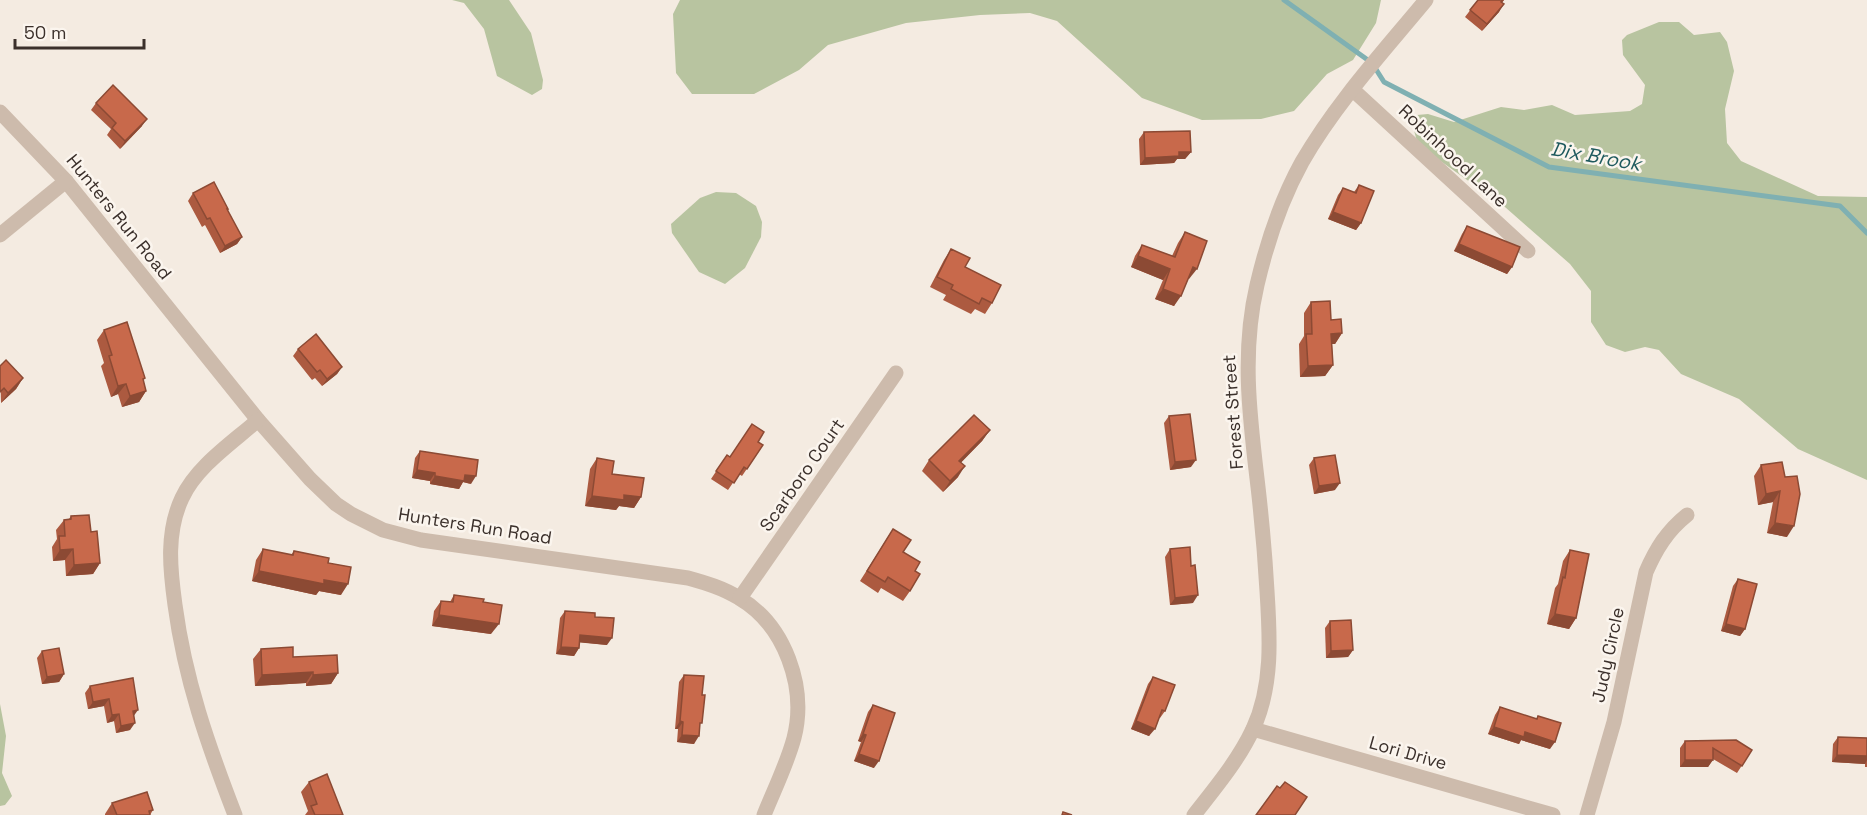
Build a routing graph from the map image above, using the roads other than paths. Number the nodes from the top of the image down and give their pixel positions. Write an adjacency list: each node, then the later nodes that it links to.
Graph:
1 (1426, 0): 2 (street, Forest Street)
2 (1353, 90): 6 (street, Robinhood Lane); 11 (street, Forest Street)
3 (0, 112): 4 (street, Hunters Run Road)
4 (66, 181): 5 (street); 8 (street, Hunters Run Road)
5 (0, 235)
6 (1528, 251)
7 (896, 373): 10 (street, Scarboro Court)
8 (258, 420): 10 (street, Hunters Run Road); 12 (street)
9 (1687, 514): 16 (street, Judy Circle)
10 (740, 598): 13 (street, Hunters Run Road)
11 (1253, 729): 14 (street, Forest Street); 15 (street, Lori Drive)
12 (235, 815)
13 (765, 815)
14 (1194, 815)
15 (1553, 815)
16 (1587, 815)

